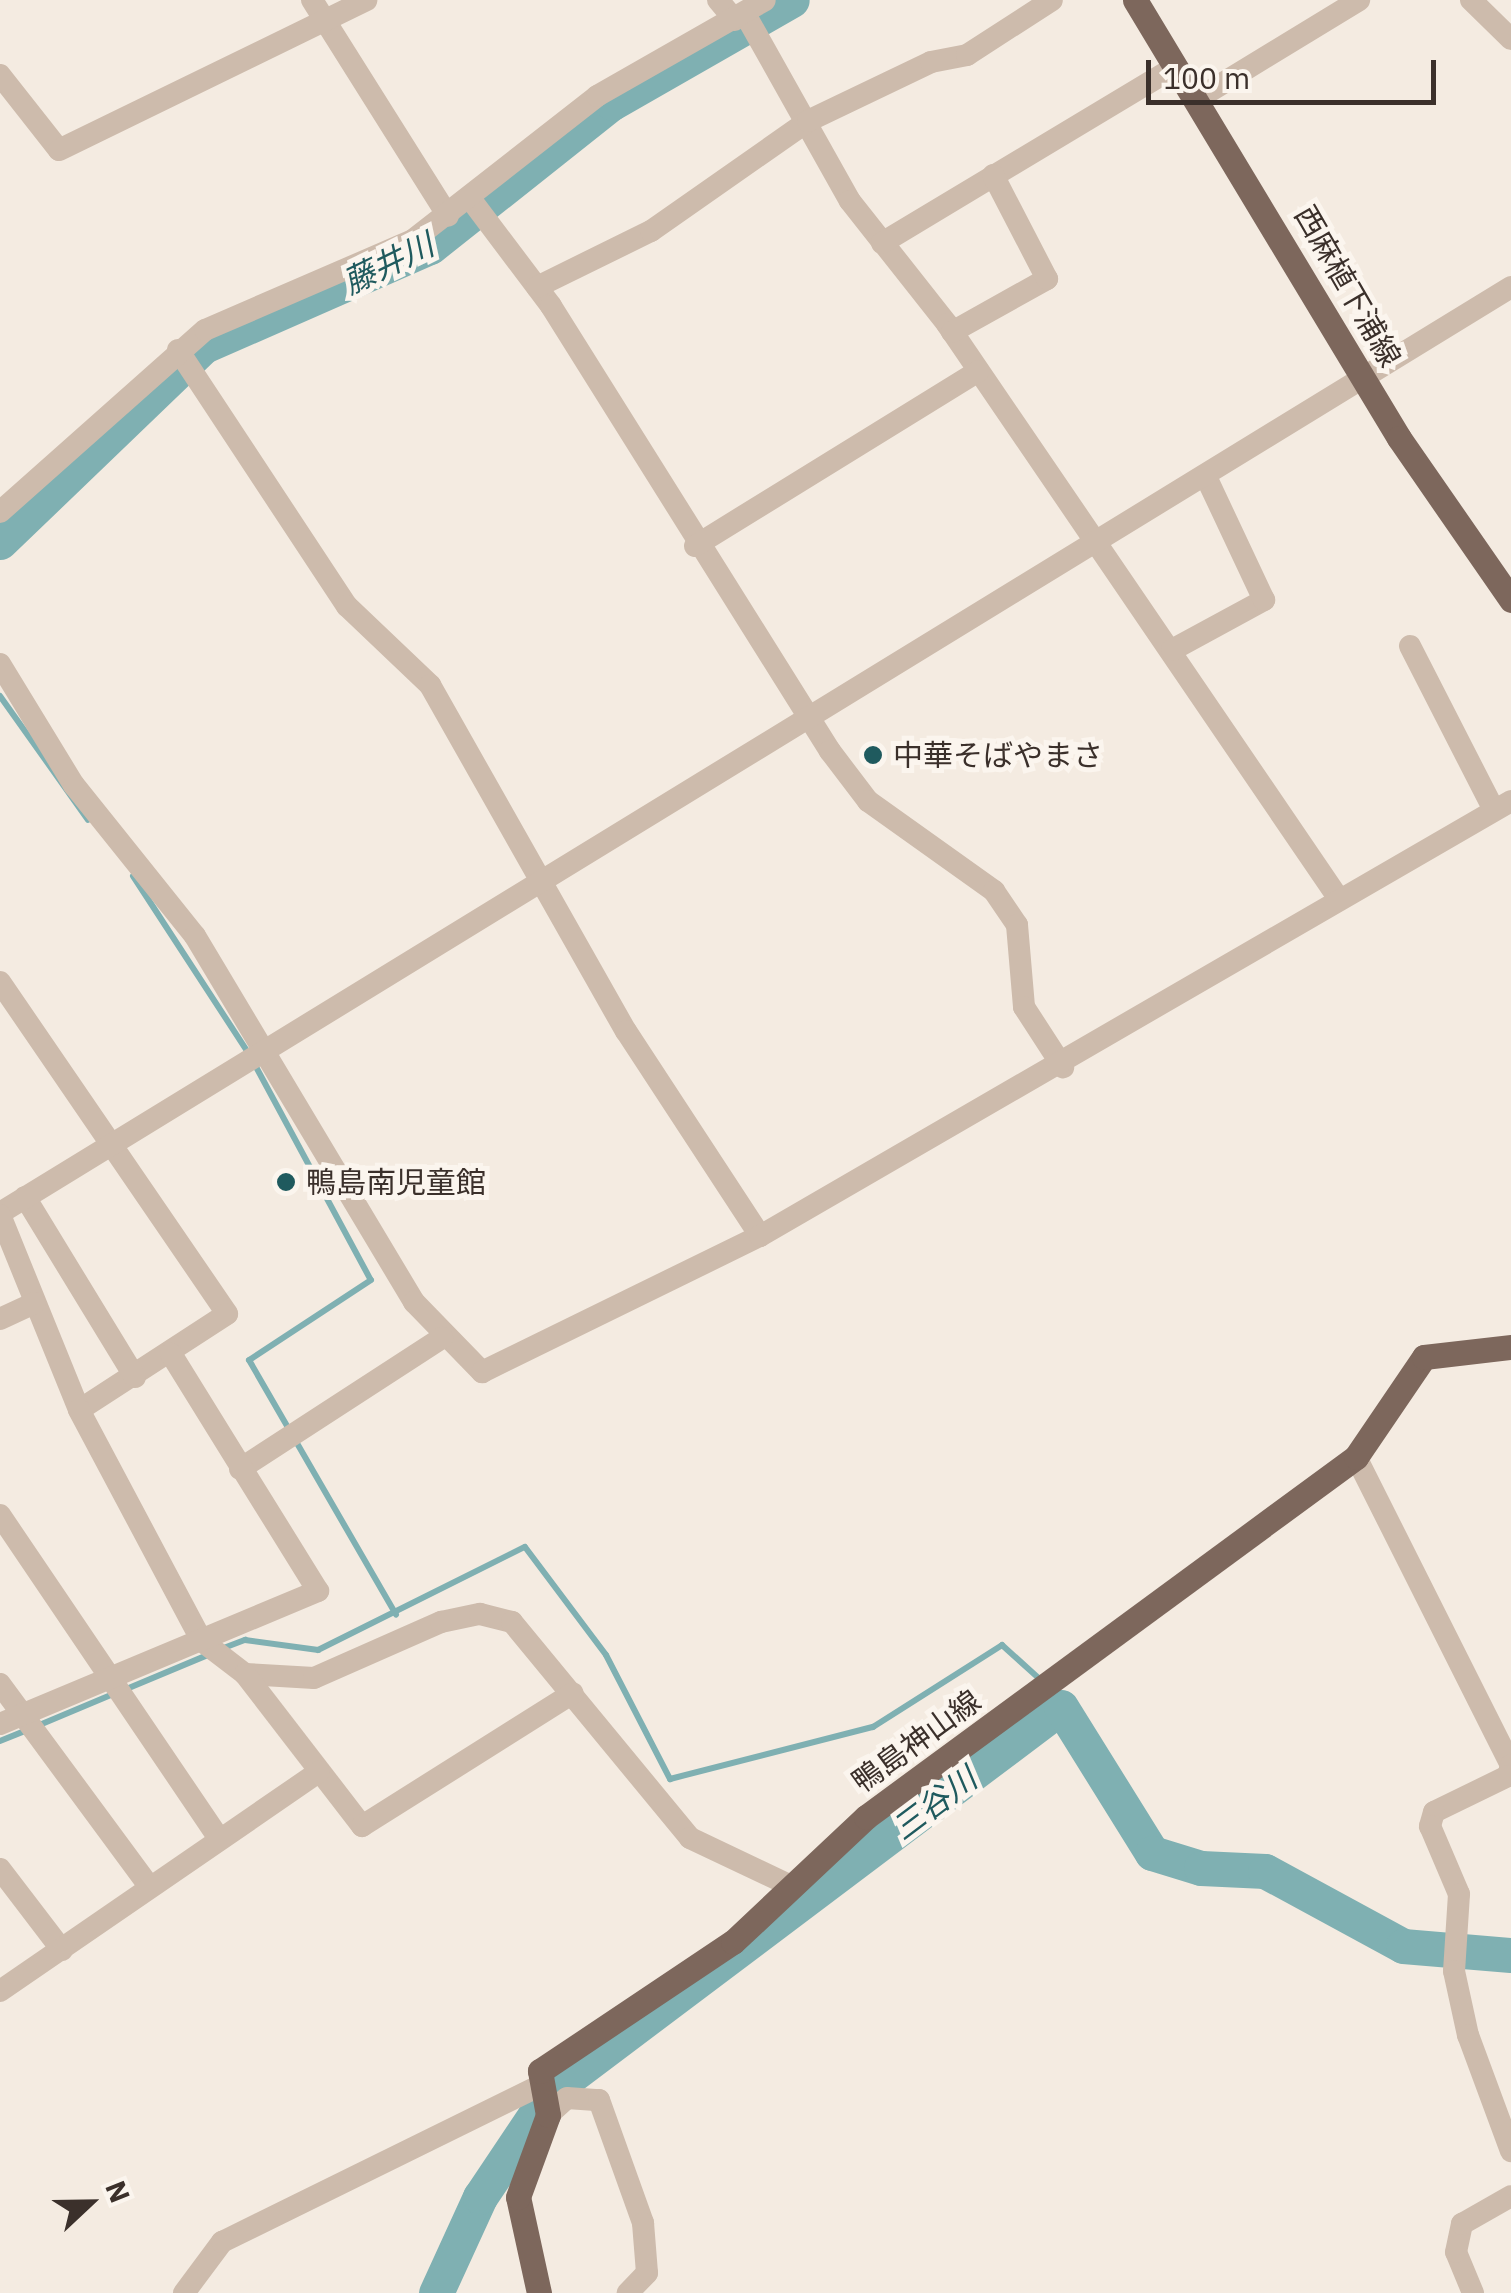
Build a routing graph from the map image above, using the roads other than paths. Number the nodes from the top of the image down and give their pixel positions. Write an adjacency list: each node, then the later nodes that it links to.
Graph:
1 (312, 0): 9 (street)
2 (366, 0): 9 (street)
3 (718, 0): 10 (street)
4 (765, 0): 10 (street)
5 (1052, 0): 15 (street)
6 (1136, 0): 12 (main road, 西麻植下浦線)
7 (1360, 0): 14 (street)
8 (1471, 0): 11 (street)
9 (334, 19): 13 (street); 18 (street)
10 (746, 21): 15 (street); 17 (street)
11 (1511, 39)
12 (1176, 66): 14 (main road, 西麻植下浦線); 16 (street)
13 (0, 76)
14 (1197, 99): 25 (main road, 西麻植下浦線)
15 (808, 121): 19 (street); 21 (street)
16 (993, 175): 19 (street); 22 (street)
17 (477, 208): 18 (street); 21 (street)
18 (448, 216): 23 (street)
19 (882, 243): 22 (street)
20 (1511, 286): 25 (street)
21 (537, 287): 28 (street)
22 (952, 332): 24 (street)
23 (184, 358): 27 (street); 36 (street)
24 (978, 371): 28 (street); 29 (street)
25 (1367, 382): 26 (street); 30 (main road, 西麻植下浦線)
26 (1206, 477): 29 (street); 32 (street)
27 (0, 512)
28 (695, 546): 34 (street)
29 (1090, 546): 32 (street); 34 (street)
30 (1511, 600)
31 (1410, 646): 35 (street)
32 (1172, 650): 37 (street)
33 (0, 664): 39 (street)
34 (809, 720): 36 (street); 40 (street)
35 (1503, 806): 37 (street)
36 (545, 877): 39 (street); 44 (street)
37 (1339, 899): 40 (street)
38 (0, 982): 41 (street)
39 (252, 1055): 41 (street); 47 (street)
40 (1063, 1067): 44 (street)
41 (104, 1144): 42 (street); 49 (street)
42 (26, 1197): 43 (street); 50 (street)
43 (0, 1214): 45 (street)
44 (760, 1236): 47 (street)
45 (34, 1303): 46 (street); 51 (street)
46 (0, 1319)
47 (442, 1338): 53 (street)
48 (1511, 1346): 52 (main road, 鴨島神山線)
49 (171, 1354): 50 (street); 53 (street)
50 (135, 1377): 51 (street)
51 (79, 1410): 55 (street)
52 (1356, 1457): 66 (main road, 鴨島神山線); 70 (street)
53 (240, 1469): 55 (street)
54 (0, 1515): 57 (street)
55 (202, 1641): 56 (street); 57 (street)
56 (245, 1674): 59 (street); 62 (street)
57 (103, 1679): 60 (street); 63 (street)
58 (0, 1684): 60 (street)
59 (572, 1693): 62 (street); 66 (street)
60 (22, 1716): 61 (street); 65 (street)
61 (0, 1724)
62 (319, 1772): 63 (street)
63 (217, 1834): 65 (street)
64 (0, 1868): 67 (street)
65 (149, 1886): 67 (street)
66 (793, 1887): 69 (main road, 鴨島神山線)
67 (62, 1950): 68 (street)
68 (0, 1992)
69 (543, 2099): 72 (street); 73 (main road, 鴨島神山線); 74 (street)
70 (1511, 2151)
71 (1511, 2196): 75 (street)
72 (184, 2293)
73 (539, 2293)
74 (628, 2293)
75 (1474, 2293)

